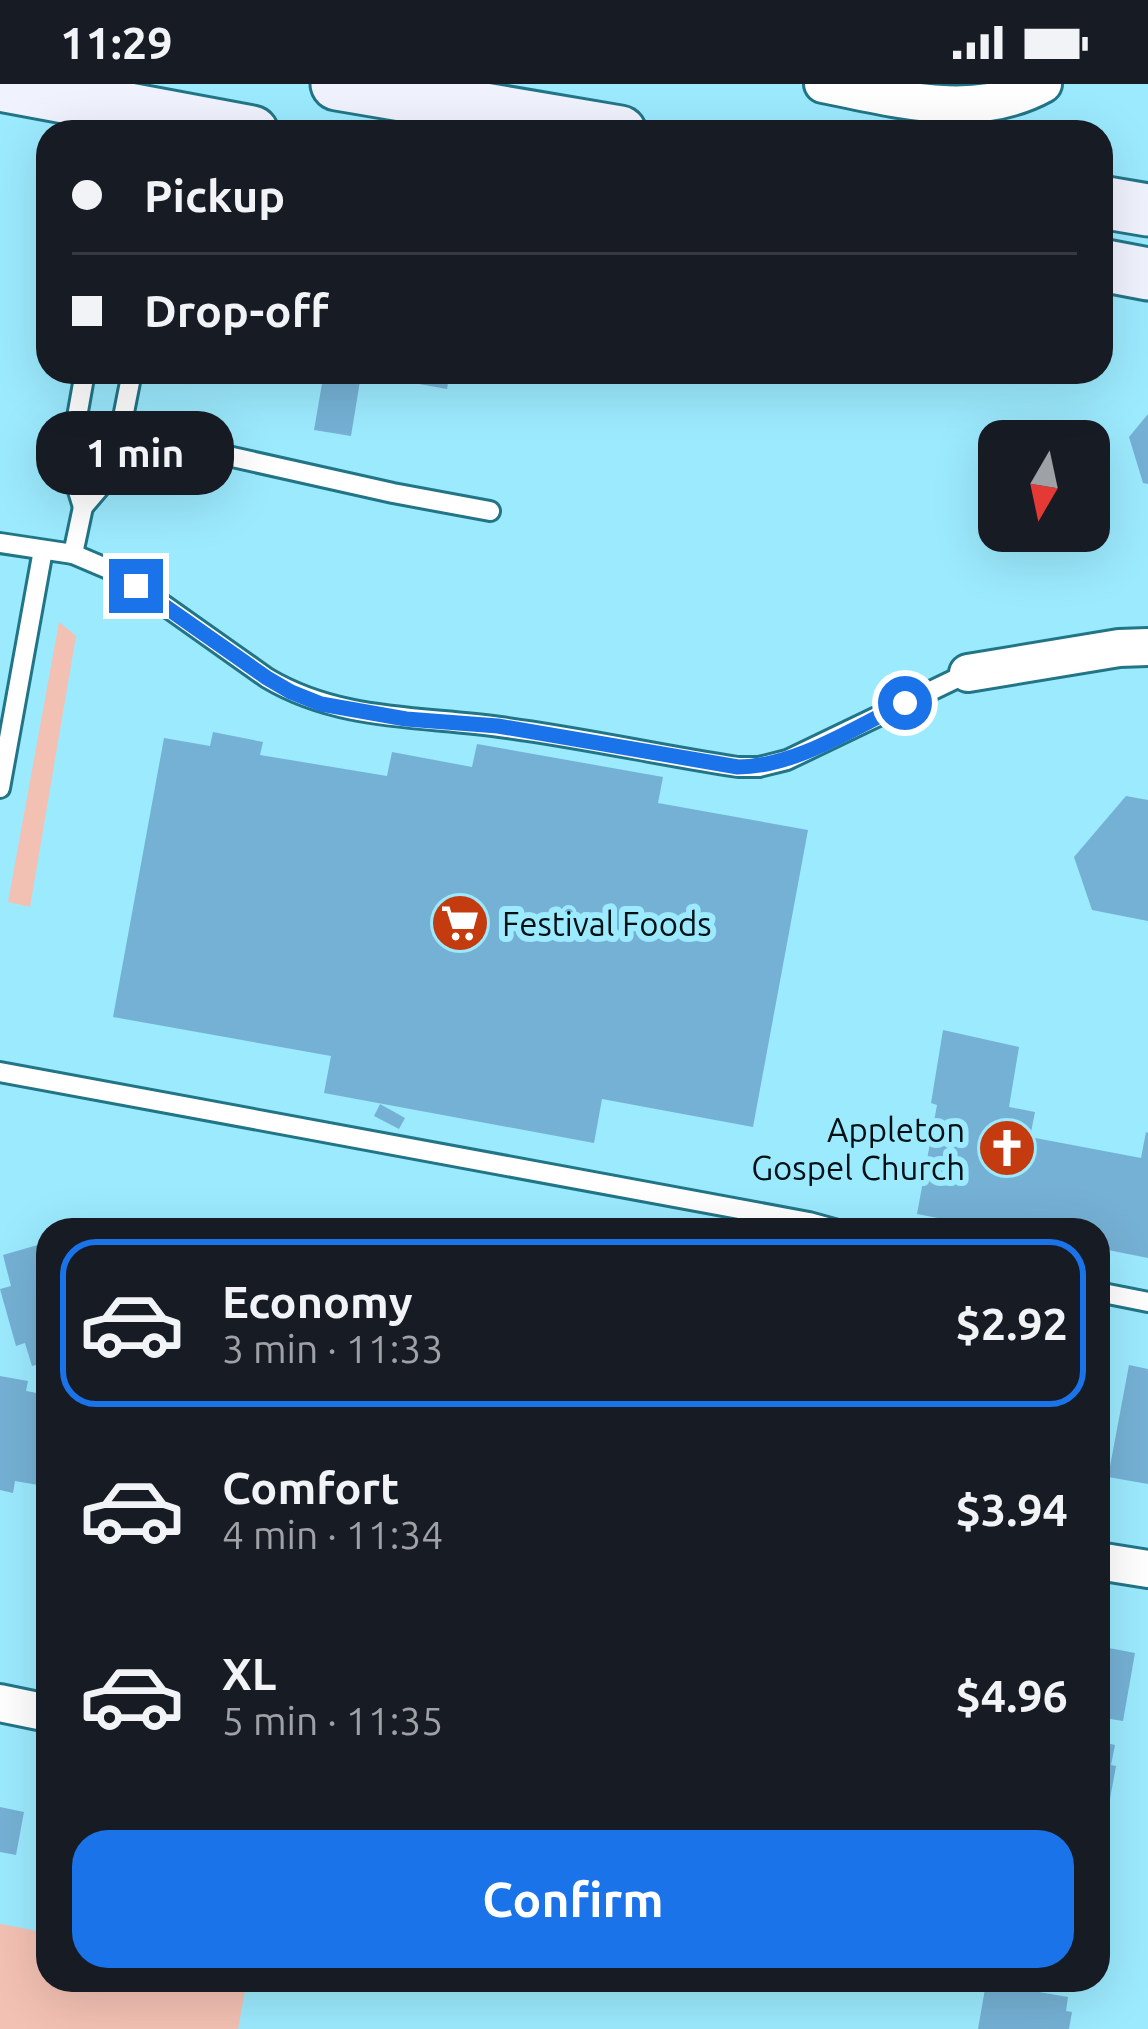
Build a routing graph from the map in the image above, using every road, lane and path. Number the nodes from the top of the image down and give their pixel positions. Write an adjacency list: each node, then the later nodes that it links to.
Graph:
1 (337, 84): 6 (main road)
2 (823, 84): 3 (street)
3 (1042, 84)
4 (0, 85): 5 (main road)
5 (159, 116)
6 (549, 120)
7 (1113, 204): 8 (main road)
8 (1148, 210)
9 (1113, 267): 10 (main road)
10 (1148, 274)
11 (83, 384): 13 (lane)
12 (129, 384): 14 (lane)
13 (76, 422): 14 (lane); 15 (lane)
14 (120, 431): 15 (lane); 16 (lane)
15 (83, 507): 19 (lane)
16 (490, 511)
17 (0, 543): 18 (lane)
18 (43, 550): 19 (lane); 22 (lane)
19 (73, 554): 21 (lane)
20 (1148, 647): 21 (street)
21 (968, 673)
22 (0, 788)
23 (0, 1072): 24 (lane)
24 (787, 1218)
25 (1110, 1294): 26 (lane)
26 (1148, 1302)
27 (1110, 1563): 28 (street)
28 (1148, 1570)
29 (0, 1703): 30 (street)
30 (36, 1710)

